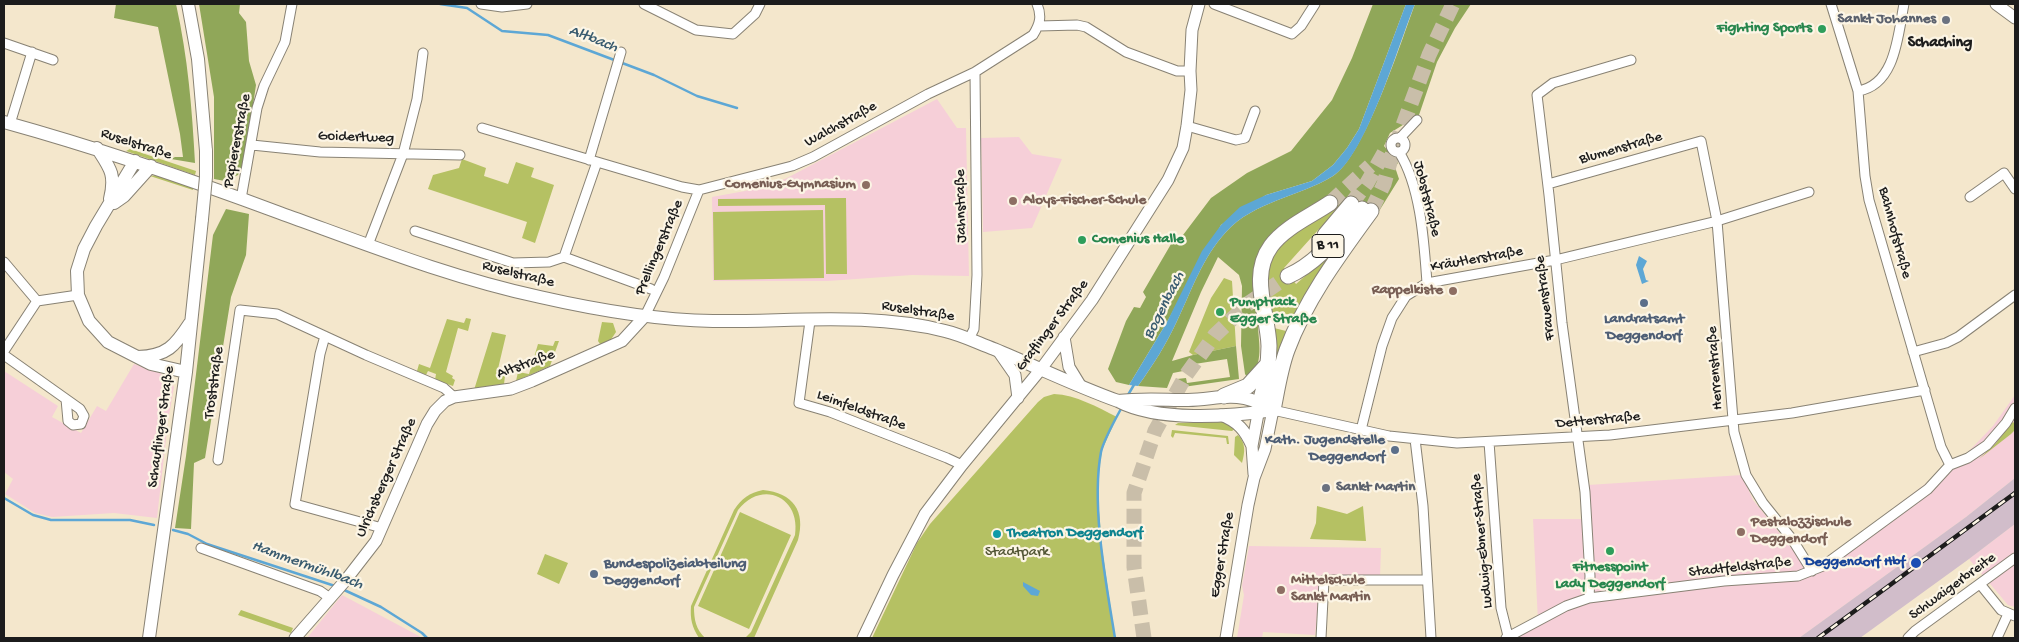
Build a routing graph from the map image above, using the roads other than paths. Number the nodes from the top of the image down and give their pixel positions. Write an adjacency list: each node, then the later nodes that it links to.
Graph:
1 (188, 4): 60 (main road, Schauflinger Straße, bridge)
2 (292, 4): 31 (street, Papiererstraße)
3 (481, 4): 4 (street)
4 (527, 4)
5 (644, 4): 6 (street)
6 (760, 4)
7 (1037, 4): 15 (street)
8 (1199, 4): 22 (street, Graflinger Straße)
9 (1214, 4): 10 (street)
10 (1315, 4)
11 (1831, 4): 24 (street, Bahnhofstraße)
12 (1904, 4): 24 (street)
13 (1996, 4): 14 (street)
14 (2015, 18)
15 (1039, 26): 22 (street); 23 (street, Walchstraße)
16 (4, 43): 17 (street)
17 (32, 52): 20 (street); 27 (street)
18 (423, 53): 33 (street)
19 (619, 58): 36 (street)
20 (54, 60)
21 (1631, 60): 38 (street, Frauenstraße)
22 (1190, 71): 28 (street, Graflinger Straße)
23 (975, 72): 40 (street, Walchstraße); 63 (street, Jahnstraße)
24 (1858, 91): 66 (street, Bahnhofstraße)
25 (1256, 112): 28 (street)
26 (1417, 120): 53 (street, Jobststraße)
27 (7, 123): 32 (main road, Ruselstraße)
28 (1187, 126): 62 (street, Graflinger Straße)
29 (482, 128): 36 (street, Walchstraße)
30 (1701, 141): 38 (street, Blumenstraße); 47 (street, Herrenstraße)
31 (252, 145): 33 (street, Goidertweg); 43 (street, Papiererstraße)
32 (97, 148): 35 (main road, Ruselstraße); 45 (main road)
33 (403, 154): 34 (street, Goidertweg); 49 (street)
34 (460, 155)
35 (135, 161): 37 (main road, Ruselstraße); 45 (main road)
36 (593, 161): 40 (street, Walchstraße); 50 (street)
37 (151, 166): 43 (main road, Ruselstraße); 45 (main road)
38 (1548, 184): 51 (street, Frauenstraße)
39 (2015, 188): 42 (street)
40 (699, 190): 58 (street, Prellingerstraße)
41 (1809, 192): 47 (street, Kräutlerstraße)
42 (1970, 197)
43 (241, 199): 49 (main road, Ruselstraße)
44 (1330, 203): 71 (highway)
45 (108, 208): 55 (main road)
46 (1361, 208): 46 (highway, B 11); 82 (highway)
47 (1717, 221): 51 (street, Kräutlerstraße); 86 (street, Herrenstraße)
48 (415, 232): 50 (street)
49 (368, 245): 58 (main road, Ruselstraße)
50 (564, 257): 54 (street)
51 (1555, 260): 53 (street, Kräutlerstraße); 88 (street, Frauenstraße)
52 (4, 262): 57 (street)
53 (1427, 283): 87 (street, Kräutlerstraße)
54 (650, 289)
55 (78, 295): 57 (street); 69 (main road)
56 (2015, 295): 66 (street)
57 (37, 301): 64 (street)
58 (645, 316): 59 (main road, Ruselstraße); 77 (street, Altstraße)
59 (810, 320): 63 (main road, Ruselstraße); 93 (street, Leimfeldstraße)
60 (191, 321): 68 (main road); 70 (main road, Schauflinger Straße)
61 (325, 336): 77 (street); 92 (street, Troststraße); 96 (street)
62 (1064, 337): 72 (street, Graflinger Straße); 74 (street)
63 (969, 339): 65 (main road, Ruselstraße)
64 (4, 351)
65 (999, 352): 72 (main road, Ruselstraße); 78 (street)
66 (1913, 352): 75 (street, Bahnhofstraße)
67 (4, 355): 79 (street)
68 (156, 355): 69 (main road); 70 (main road)
69 (138, 357): 73 (main road)
70 (188, 358): 73 (main road, Schauflinger Straße)
71 (1267, 365): 76 (highway); 82 (highway)
72 (1041, 370): 74 (main road); 78 (street, Graflinger Straße)
73 (186, 372): 106 (main road, Schauflinger Straße)
74 (1080, 385): 80 (main road)
75 (1925, 390): 86 (street, Detterstraße); 94 (street, Bahnhofstraße)
76 (1224, 396): 81 (main road); 82 (main road)
77 (454, 397): 96 (street, Ulrichsberger Straße)
78 (1018, 398): 93 (street, Graflinger Straße)
79 (66, 399)
80 (1118, 400): 81 (main road); 85 (main road)
81 (1190, 400): 85 (main road)
82 (1264, 408): 84 (main road); 87 (street, Detterstraße); 91 (street, Egger Straße); 95 (street, Egger Straße)
83 (2015, 408): 94 (street)
84 (1219, 414): 85 (main road); 91 (street)
85 (1170, 416)
86 (1734, 421): 88 (street, Detterstraße); 99 (street, Herrenstraße)
87 (1361, 430): 89 (street, Detterstraße)
88 (1579, 438): 90 (street, Detterstraße); 103 (street, Frauenstraße)
89 (1415, 439): 90 (street, Detterstraße); 100 (street)
90 (1489, 442): 105 (street, Ludwig-Ebner-Straße)
91 (1252, 446): 95 (street, Egger Straße)
92 (218, 460)
93 (962, 465): 108 (street, Graflinger Straße)
94 (1950, 465): 99 (street, Stadtfeldstraße)
95 (1254, 478): 109 (street, Egger Straße)
96 (382, 528): 102 (street, Ulrichsberger Straße)
97 (200, 548): 102 (street)
98 (2015, 558): 101 (street, Schwaigerbreite)
99 (1812, 572): 103 (street, Stadtfeldstraße)
100 (1427, 580): 110 (street); 111 (street)
101 (1980, 584): 104 (street); 112 (street, Schwaigerbreite)
102 (335, 592): 107 (street, Ulrichsberger Straße)
103 (1589, 598): 105 (street, Stadtfeldstraße)
104 (2012, 615): 113 (street)
105 (1507, 637)
106 (149, 638)
107 (295, 638)
108 (863, 638)
109 (1226, 638)
110 (1321, 638)
111 (1431, 638)
112 (1908, 638)
113 (1997, 638)

